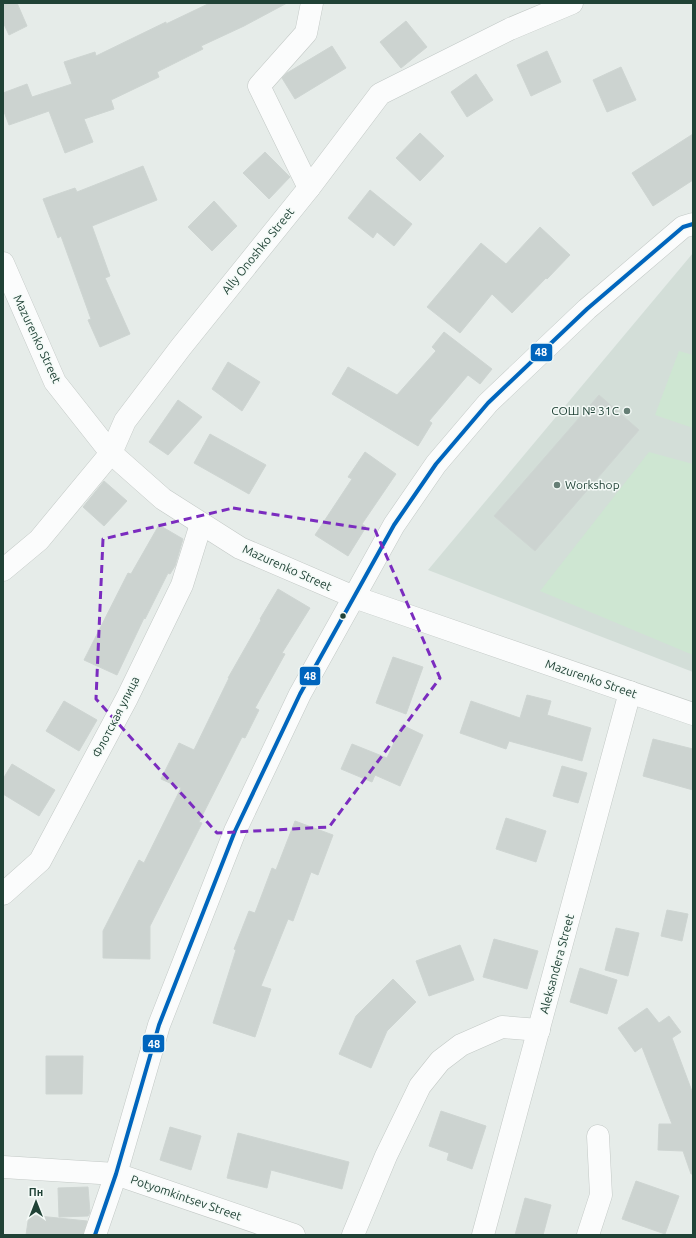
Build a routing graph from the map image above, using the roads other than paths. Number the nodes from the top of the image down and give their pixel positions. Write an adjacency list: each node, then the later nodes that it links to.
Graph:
1 (312, 3): 3 (street)
2 (572, 3): 3 (street, Ally Onoshko Street)
3 (309, 188): 6 (street, Ally Onoshko Street)
4 (693, 224): 9 (street)
5 (3, 263): 6 (street, Mazurenko Street)
6 (111, 453): 7 (street, Mazurenko Street); 8 (street, Ally Onoshko Street)
7 (201, 524): 9 (street, Mazurenko Street); 12 (street, Флотская улица)
8 (3, 570)
9 (354, 597): 10 (street, Mazurenko Street); 16 (street)
10 (630, 692): 11 (street, Mazurenko Street); 13 (street, Aleksandera Street)
11 (693, 714)
12 (3, 894)
13 (539, 1030): 19 (street); 20 (street, Aleksandera Street)
14 (598, 1136): 21 (street)
15 (3, 1167): 16 (street, Potyomkintsev Street)
16 (116, 1174): 17 (street); 18 (street, Potyomkintsev Street)
17 (95, 1235)
18 (294, 1235)
19 (353, 1235)
20 (483, 1235)
21 (588, 1235)

